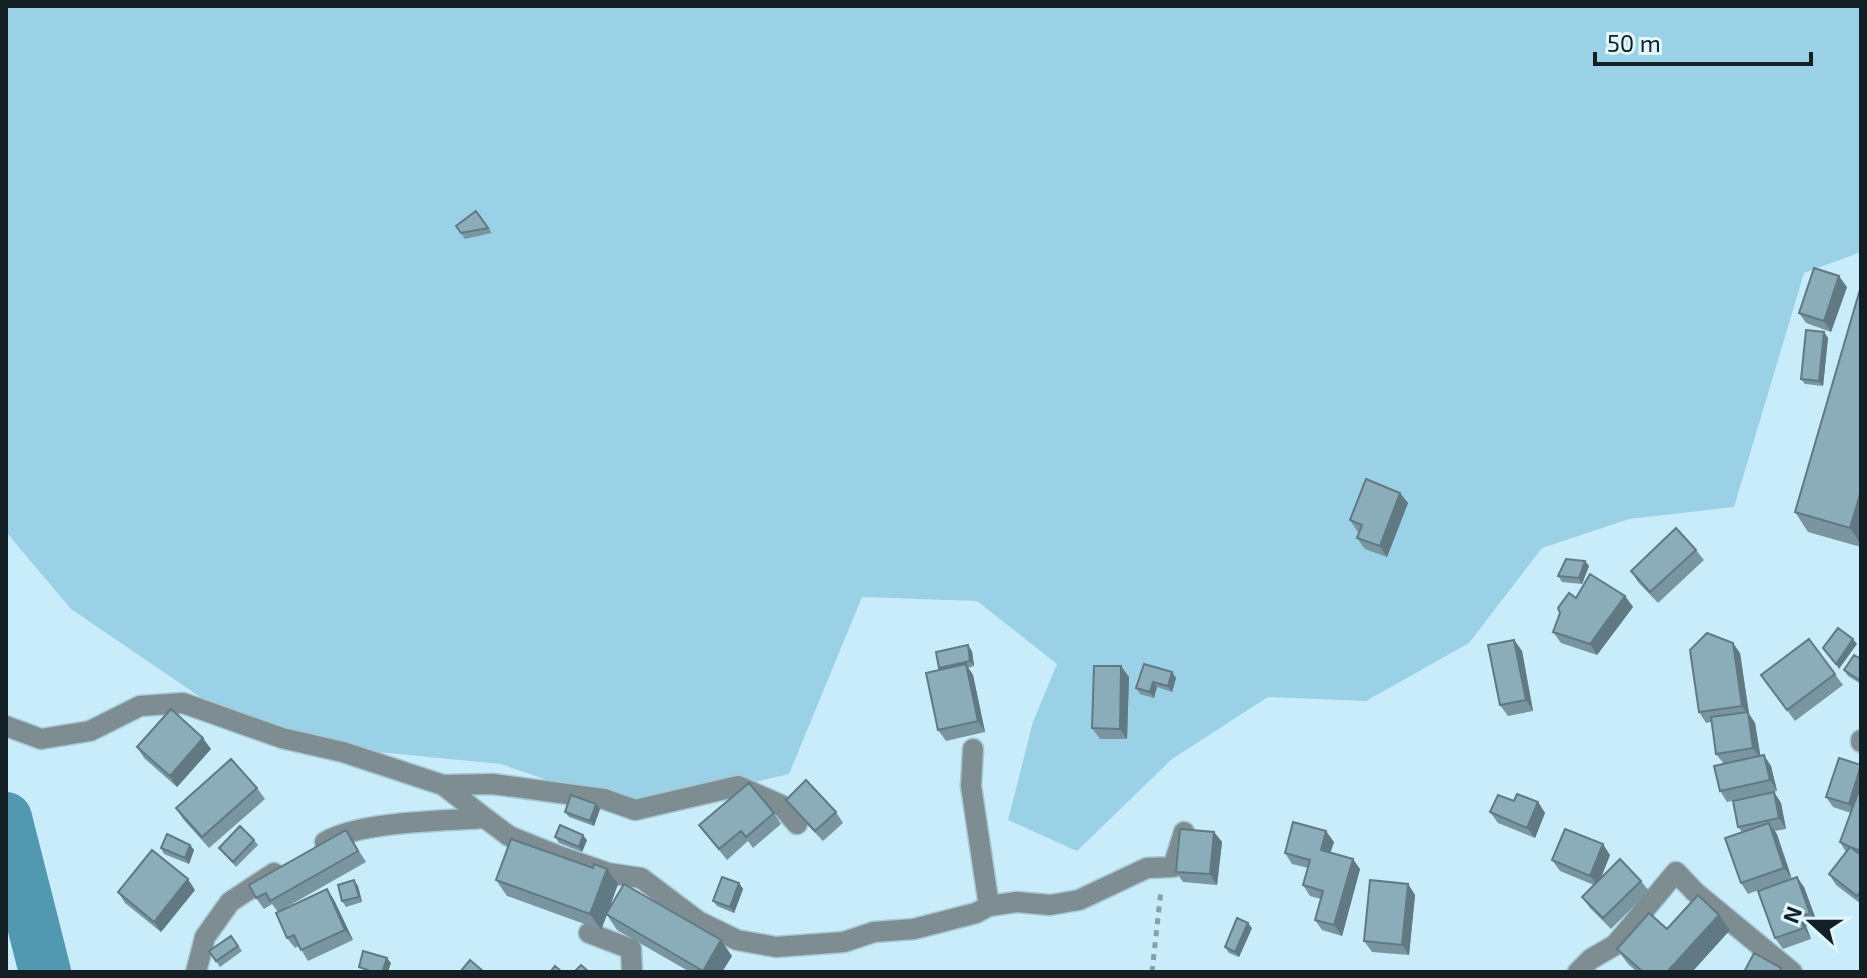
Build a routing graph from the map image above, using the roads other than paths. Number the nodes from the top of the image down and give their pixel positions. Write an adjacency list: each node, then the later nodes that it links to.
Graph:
1 (6, 726): 3 (street)
2 (973, 749): 7 (street)
3 (443, 785): 4 (street); 5 (street)
4 (485, 818): 7 (street); 9 (street)
5 (797, 824)
6 (1184, 832): 7 (street)
7 (989, 906)
8 (589, 933): 10 (street)
9 (196, 972)
10 (632, 972)
11 (1578, 972): 12 (street)
12 (1792, 972)

